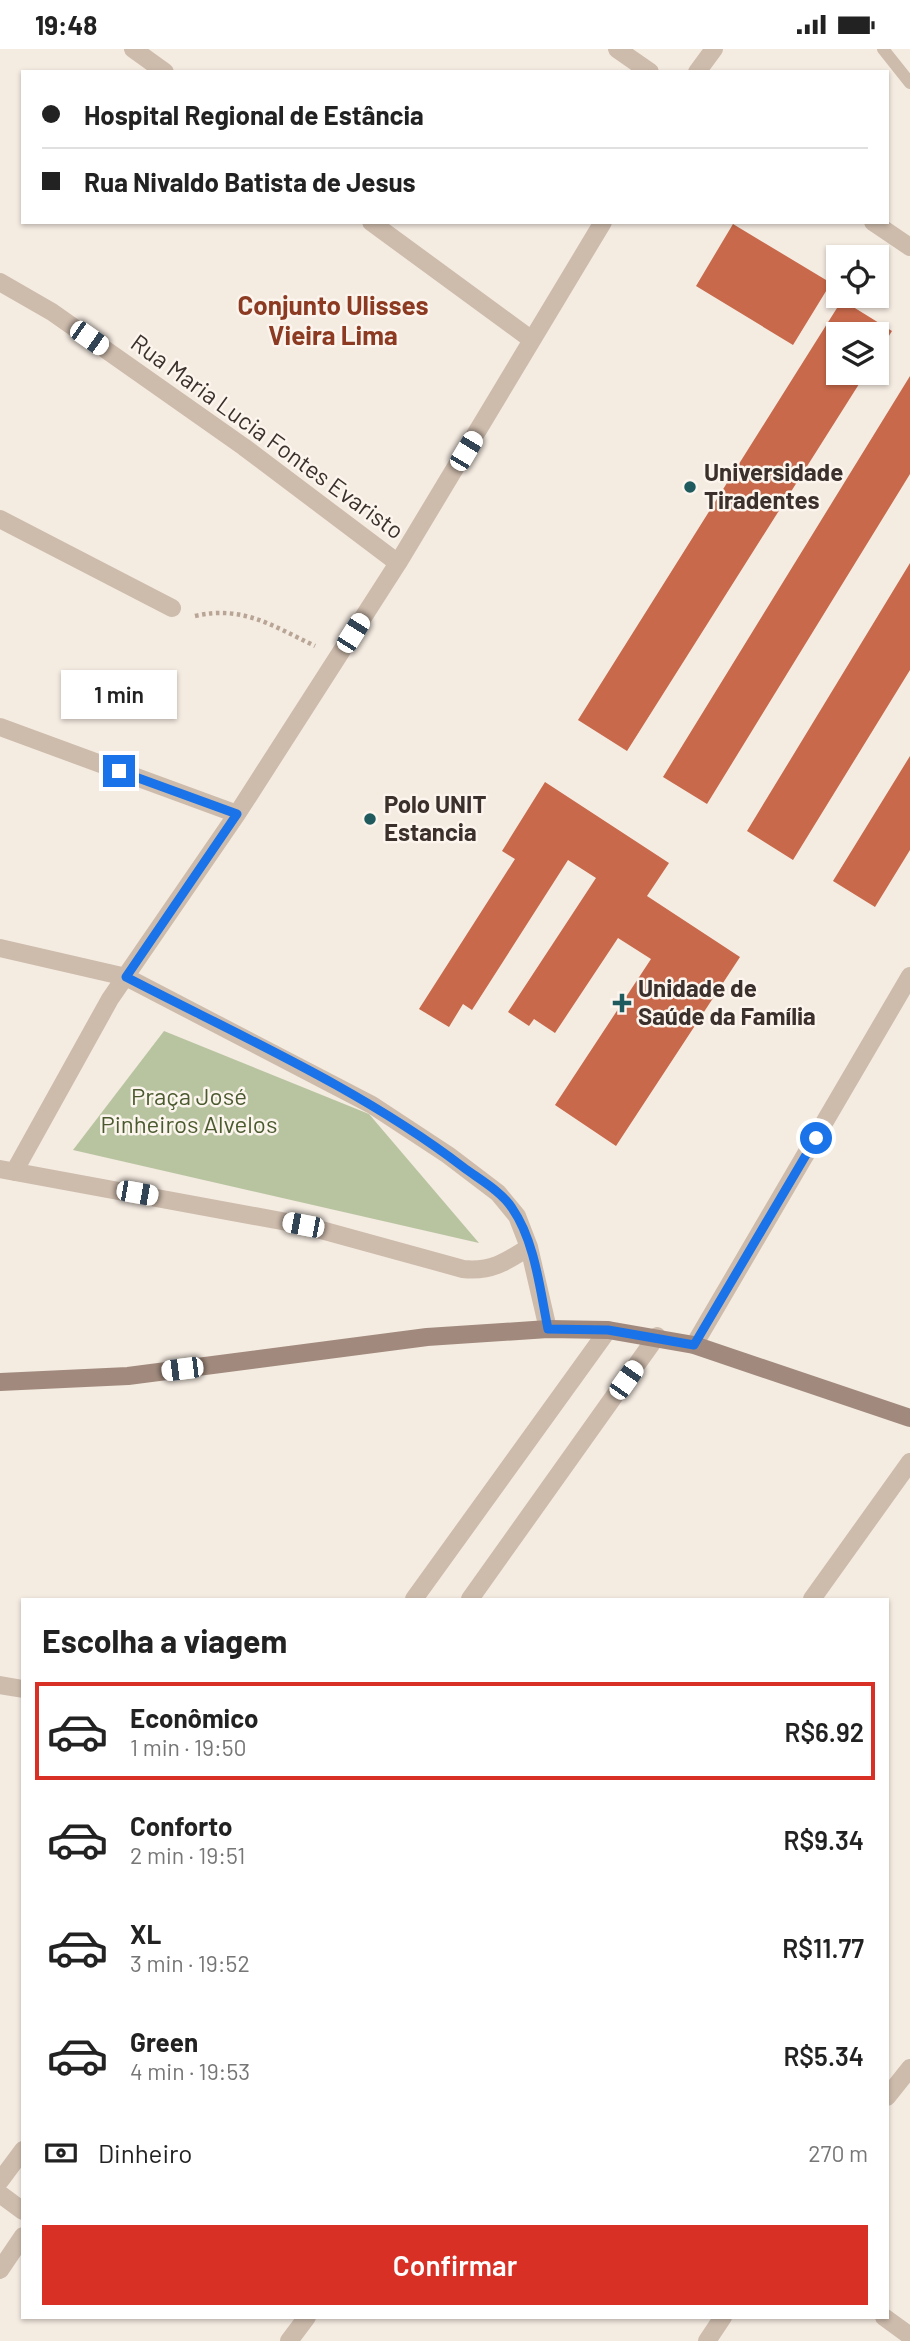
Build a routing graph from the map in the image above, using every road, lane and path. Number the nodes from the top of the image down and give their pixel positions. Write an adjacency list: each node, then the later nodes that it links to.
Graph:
1 (133, 49): 5 (street)
2 (617, 49): 6 (street)
3 (714, 49): 7 (street)
4 (883, 49): 8 (lane)
5 (162, 70)
6 (647, 70)
7 (698, 70)
8 (910, 83)
9 (374, 224): 14 (street)
10 (602, 224): 14 (street)
11 (876, 224): 12 (street)
12 (910, 247)
13 (0, 282): 16 (street, Rua Maria Lucia Fontes Evaristo)
14 (532, 339): 16 (street)
15 (0, 519): 17 (street)
16 (398, 563): 18 (street)
17 (172, 608): 18 (path)
18 (338, 657): 20 (street)
19 (0, 727): 20 (street)
20 (237, 814): 22 (street)
21 (0, 948): 22 (street)
22 (126, 977): 24 (street); 25 (street)
23 (910, 977): 29 (street)
24 (7, 1171): 25 (street)
25 (529, 1247): 26 (street)
26 (548, 1329): 27 (street); 30 (street)
27 (608, 1330): 28 (street); 33 (street)
28 (657, 1336): 29 (street); 34 (street)
29 (694, 1345): 31 (street)
30 (0, 1382)
31 (910, 1418)
32 (910, 1462): 35 (street)
33 (415, 1598)
34 (471, 1598)
35 (814, 1598)
36 (0, 1685): 37 (street)
37 (21, 1689)
38 (910, 2068): 39 (street)
39 (889, 2094)
40 (21, 2153): 41 (street)
41 (0, 2181)
42 (0, 2194): 43 (street)
43 (21, 2210)
44 (21, 2240): 45 (street)
45 (0, 2270)
46 (306, 2319): 50 (street)
47 (722, 2319): 51 (street)
48 (887, 2319): 49 (street)
49 (910, 2336)
50 (289, 2341)
51 (707, 2341)

